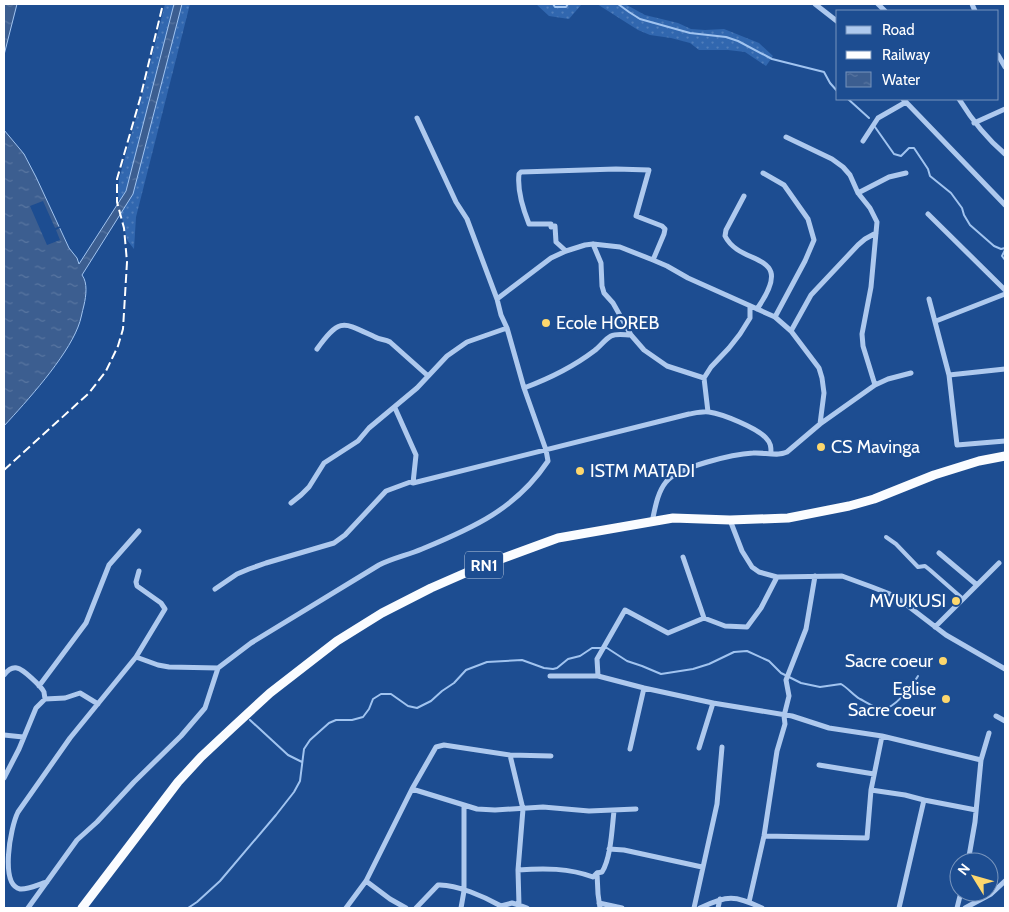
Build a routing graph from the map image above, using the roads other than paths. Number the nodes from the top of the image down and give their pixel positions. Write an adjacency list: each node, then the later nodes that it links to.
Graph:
1 (816, 4): 2 (street)
2 (836, 20)
3 (999, 56): 4 (street)
4 (1005, 67)
5 (904, 100): 11 (street); 17 (street)
6 (960, 100): 9 (street)
7 (1005, 110): 9 (street)
8 (417, 118): 25 (street)
9 (974, 123): 12 (street)
10 (786, 137): 15 (street)
11 (863, 142)
12 (1005, 154)
13 (762, 173): 29 (street)
14 (906, 173): 15 (street)
15 (858, 192): 19 (street)
16 (744, 196): 28 (street)
17 (1005, 205)
18 (928, 214): 23 (street)
19 (876, 234): 32 (street); 40 (street)
20 (594, 244): 21 (street); 22 (street); 33 (street)
21 (566, 251): 22 (street); 25 (street)
22 (653, 260): 27 (street)
23 (1005, 290)
24 (1005, 294): 30 (street)
25 (497, 298): 31 (street)
26 (929, 299): 30 (street)
27 (750, 306): 28 (street); 39 (street)
28 (757, 309): 29 (street)
29 (775, 316): 32 (street)
30 (936, 320): 38 (street)
31 (507, 328): 37 (street); 41 (street)
32 (791, 331): 44 (street)
33 (631, 335): 39 (street); 41 (street)
34 (317, 349): 37 (street)
35 (1005, 369): 38 (street)
36 (911, 373): 40 (street)
37 (427, 375): 42 (street)
38 (949, 375): 45 (street)
39 (704, 378): 43 (street)
40 (875, 385): 44 (street)
41 (524, 388): 46 (street)
42 (395, 408): 49 (street); 50 (street)
43 (708, 412): 46 (street); 47 (street)
44 (820, 424): 47 (street)
45 (1005, 441)
46 (546, 450): 49 (street); 67 (street)
47 (771, 453): 52 (street)
48 (1005, 456): 51 (highway, RN1)
49 (413, 483): 62 (street)
50 (291, 503)
51 (730, 520): 52 (highway, RN1); 60 (street)
52 (652, 522): 120 (highway, RN1)
53 (138, 532): 72 (street)
54 (886, 537): 63 (street)
55 (939, 553): 61 (street)
56 (683, 557): 64 (street)
57 (999, 563): 61 (street)
58 (139, 571): 66 (street)
59 (815, 576): 60 (street); 65 (street); 77 (street)
60 (777, 577): 64 (street)
61 (977, 585): 63 (street)
62 (215, 588)
63 (964, 599): 65 (street)
64 (704, 618): 71 (street)
65 (935, 628): 68 (street)
66 (136, 657): 67 (street); 76 (street)
67 (218, 668): 109 (street)
68 (1005, 668)
69 (4, 675): 72 (street)
70 (550, 676): 71 (street)
71 (598, 676): 73 (street)
72 (39, 686): 74 (street)
73 (644, 688): 75 (street); 86 (street)
74 (46, 699): 76 (street); 83 (street)
75 (713, 703): 77 (street); 85 (street)
76 (98, 704): 111 (street)
77 (784, 716): 82 (street); 101 (street)
78 (996, 716): 79 (street)
79 (1005, 721)
80 (989, 734): 89 (street)
81 (4, 735): 83 (street)
82 (882, 736): 89 (street); 91 (street)
83 (23, 738): 92 (street)
84 (722, 747): 104 (street)
85 (699, 748)
86 (630, 749)
87 (510, 755): 88 (street); 93 (street); 97 (street)
88 (551, 756)
89 (982, 760): 99 (street)
90 (818, 765): 91 (street)
91 (874, 774): 94 (street)
92 (4, 778)
93 (412, 789): 96 (street); 107 (street)
94 (871, 790): 95 (street); 101 (street)
95 (924, 800): 99 (street); 131 (street)
96 (464, 806): 97 (street); 113 (street)
97 (523, 809): 100 (street); 105 (street)
98 (636, 809): 100 (street)
99 (976, 810): 103 (street)
100 (614, 811): 102 (street)
101 (764, 836): 116 (street)
102 (609, 849): 104 (street); 106 (street)
103 (970, 852)
104 (702, 867): 127 (street)
105 (518, 870): 106 (street); 117 (street)
106 (597, 873): 118 (street)
107 (366, 881): 121 (street); 122 (street)
108 (1005, 881): 112 (street)
109 (47, 882): 111 (street); 119 (street)
110 (4, 883): 111 (street)
111 (10, 885)
112 (1000, 886): 114 (street); 132 (street)
113 (464, 891): 117 (street); 123 (street); 124 (street)
114 (1005, 891)
115 (720, 899): 116 (street); 128 (street); 129 (street)
116 (749, 902): 130 (street)
117 (519, 905): 125 (street)
118 (600, 906): 126 (street)
119 (28, 908)
120 (82, 908)
121 (346, 908)
122 (406, 908)
123 (416, 908)
124 (461, 908)
125 (527, 908)
126 (622, 908)
127 (694, 908)
128 (700, 908)
129 (718, 908)
130 (762, 908)
131 (899, 908)
132 (965, 908)

